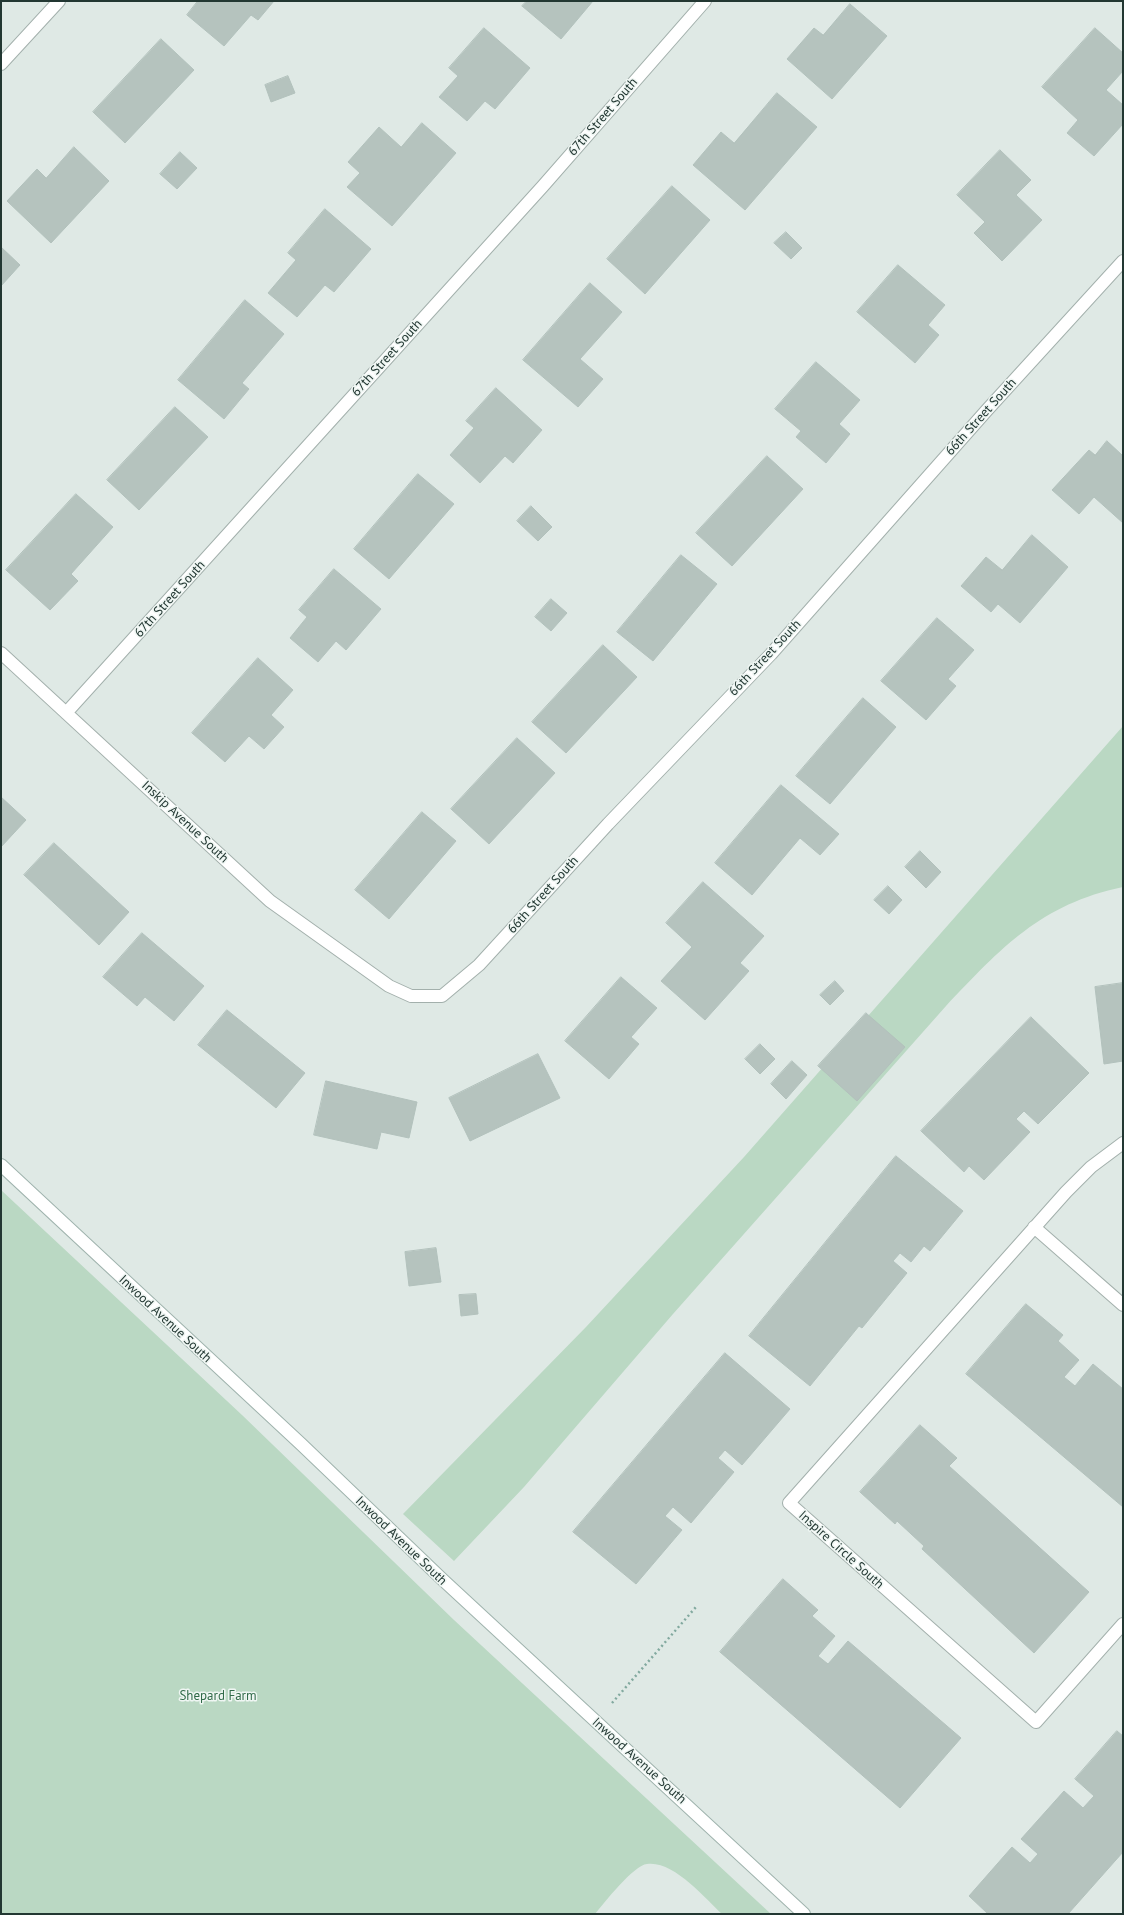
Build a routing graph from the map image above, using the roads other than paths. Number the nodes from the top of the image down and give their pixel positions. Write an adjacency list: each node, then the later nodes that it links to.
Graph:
1 (59, 1): 3 (street)
2 (705, 1): 6 (street, 67th Street South)
3 (1, 64)
4 (1123, 260): 7 (street, 66th Street South)
5 (1, 653): 6 (street, Inskip Avenue South)
6 (66, 713): 7 (street, Inskip Avenue South)
7 (379, 979)
8 (1123, 1143): 10 (street, Inspire Circle South)
9 (1, 1165): 13 (street, Inwood Avenue South)
10 (1034, 1227): 11 (street); 12 (street, Inspire Circle South)
11 (1123, 1305)
12 (1123, 1624)
13 (804, 1914)

